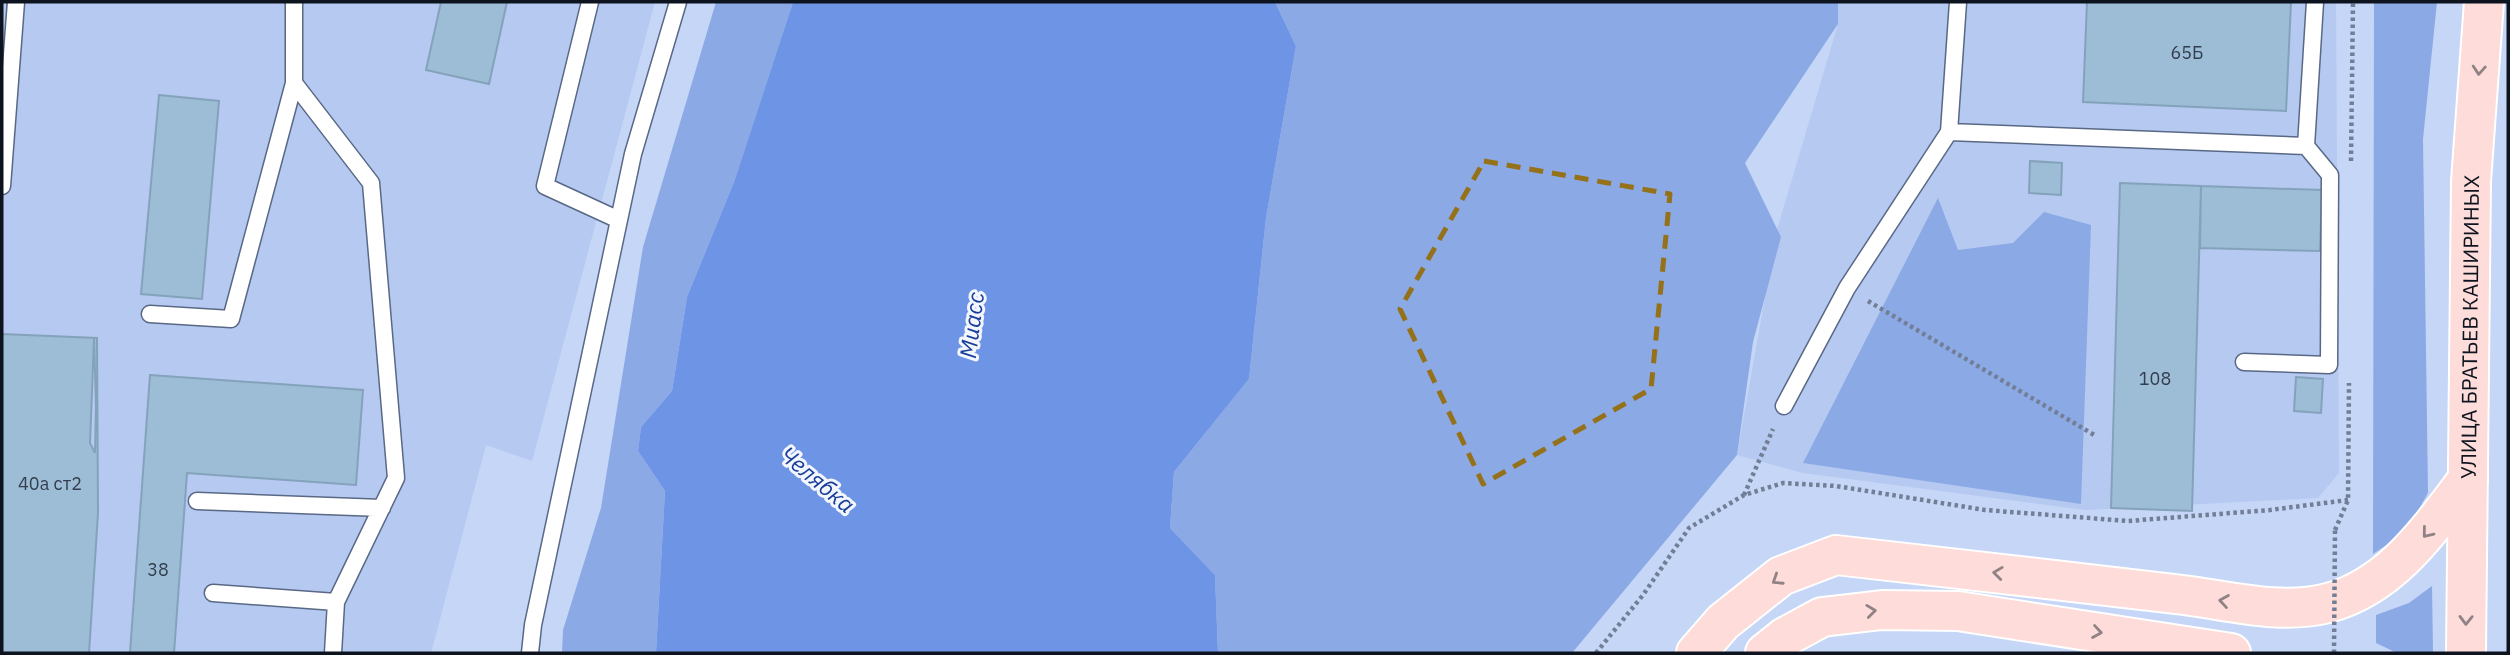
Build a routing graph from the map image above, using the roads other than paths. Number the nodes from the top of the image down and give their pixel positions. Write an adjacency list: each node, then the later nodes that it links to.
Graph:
1 (16, 2): 11 (lane)
2 (294, 2): 8 (lane)
3 (590, 2): 12 (lane)
4 (678, 2): 12 (lane)
5 (1958, 2): 9 (lane)
6 (2315, 2): 10 (lane)
7 (2484, 2): 16 (main road, УЛИЦА БРАТЬЕВ КАШИРИНЫХ, one-way to 16)
8 (294, 83): 13 (lane); 18 (lane)
9 (1950, 132): 10 (lane); 15 (lane)
10 (2306, 146): 14 (lane)
11 (2, 186)
12 (619, 220): 22 (lane)
13 (150, 314)
14 (2244, 362)
15 (1784, 406)
16 (2468, 479): 23 (main road, one-way to 23); 26 (main road, УЛИЦА БРАТЬЕВ КАШИРИНЫХ, one-way to 26)
17 (197, 501): 18 (lane)
18 (382, 508): 20 (lane)
19 (213, 593): 20 (lane)
20 (336, 602): 21 (lane)
21 (333, 653)
22 (530, 653)
23 (1696, 653)
24 (1765, 653): 25 (main road, one-way to 25)
25 (2231, 653)
26 (2466, 653)

